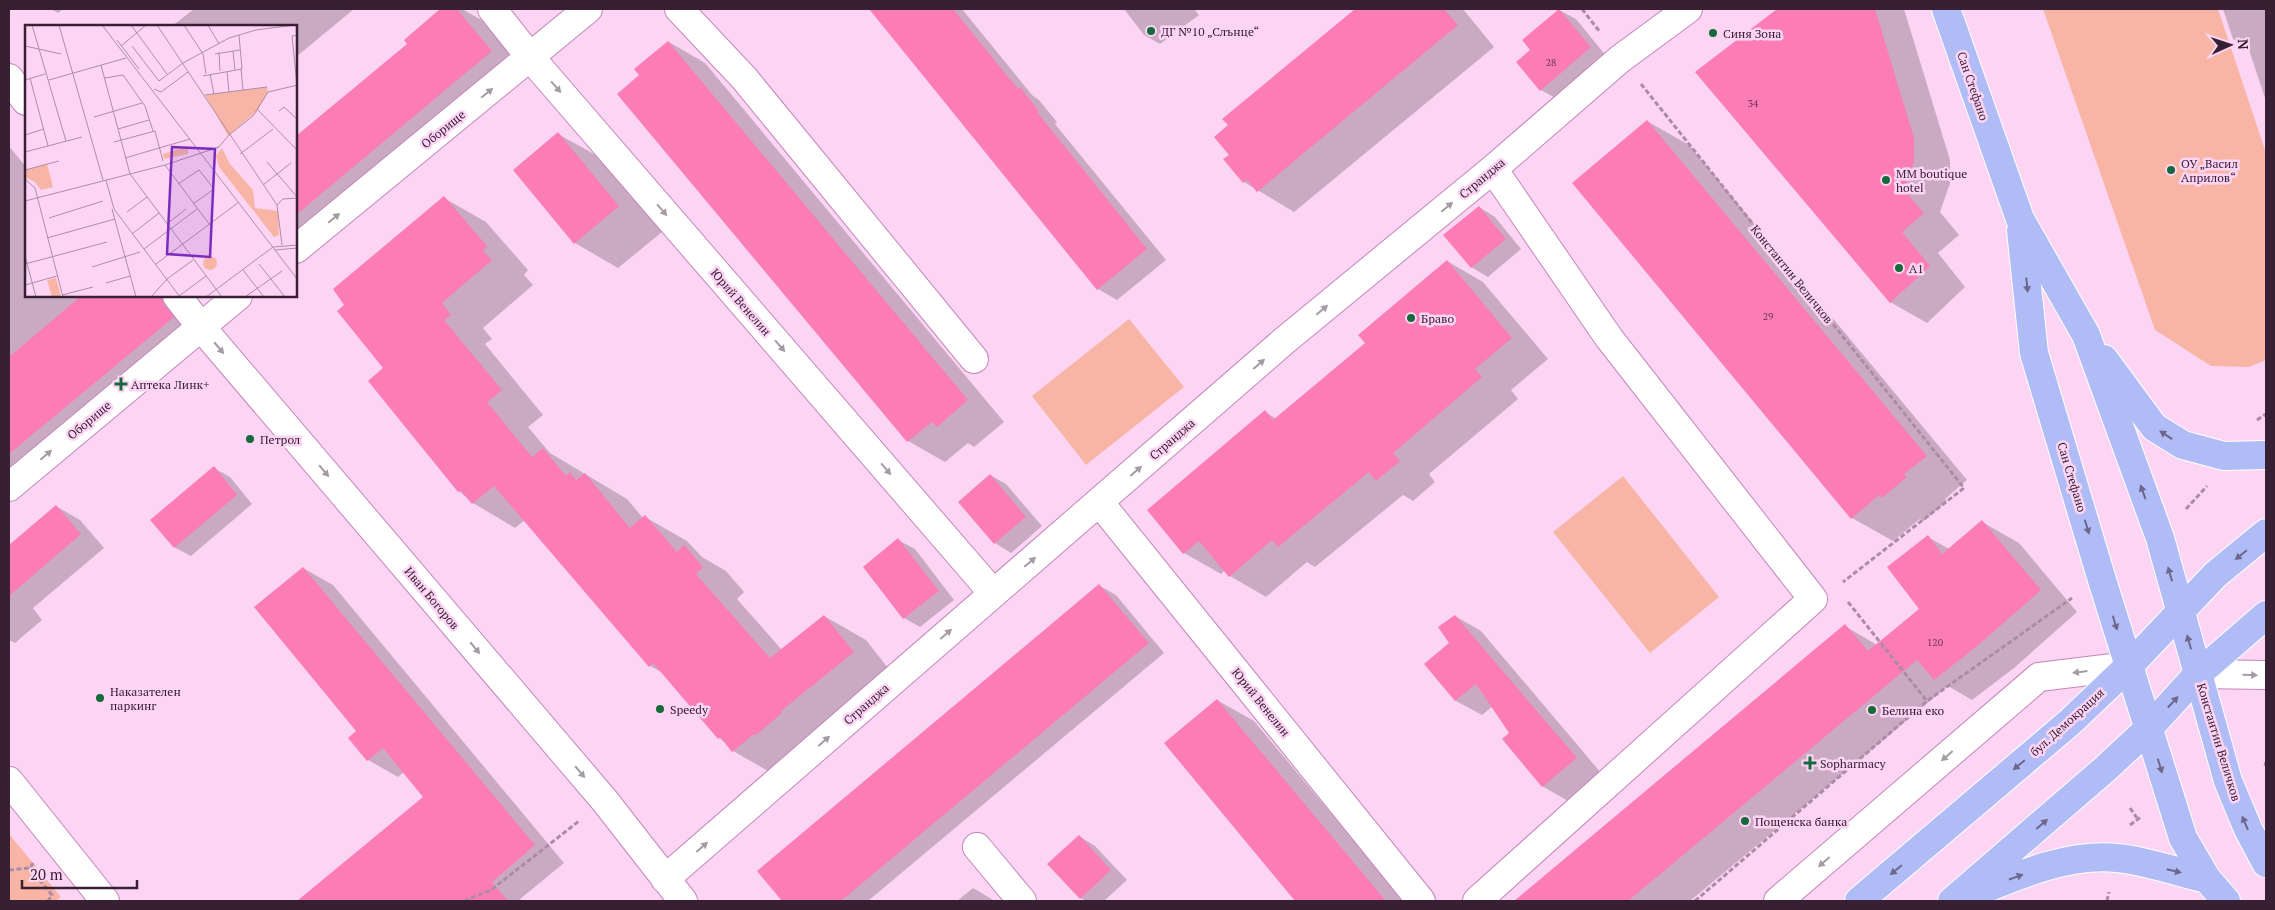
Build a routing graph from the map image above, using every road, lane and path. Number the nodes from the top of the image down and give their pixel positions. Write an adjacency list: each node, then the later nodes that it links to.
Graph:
1 (492, 9): 6 (street, Юрий Венелин)
2 (588, 9): 6 (street, Оборище)
3 (679, 9): 17 (street)
4 (1688, 9): 7 (street, Странджа)
5 (1946, 9): 11 (main road, Сан Стефано)
6 (530, 57): 12 (street, Оборище, one-way to 6); 25 (street, Юрий Венелин, one-way to 25)
7 (1620, 59): 10 (street, Странджа); 24 (path, Константин Величков)
8 (9, 78): 9 (street)
9 (25, 100)
10 (1493, 169): 21 (street, Странджа, one-way to 10); 24 (street)
11 (2020, 219): 16 (main road, Сан Стефано); 29 (main road, Сан Стефано, one-way to 29)
12 (298, 247)
13 (179, 298): 15 (street, Иван Богоров)
14 (236, 298): 15 (street, Оборище)
15 (201, 327): 20 (street, Оборище, one-way to 15); 35 (street, Иван Богоров, one-way to 35)
16 (2086, 335): 18 (main road, one-way to 16); 27 (main road, Сан Стефано, one-way to 16)
17 (974, 359)
18 (2266, 455)
19 (2210, 482): 22 (path)
20 (9, 486)
21 (1100, 503): 25 (street, Странджа, one-way to 21); 48 (street, Юрий Венелин)
22 (2184, 511)
23 (2266, 534): 27 (main road, бул. Демокрация, one-way to 27)
24 (1824, 593): 32 (path); 49 (street)
25 (992, 594): 42 (street, Странджа, one-way to 25)
26 (2073, 597): 32 (path)
27 (2180, 610): 29 (main road, бул. Демокрация); 30 (main road, Сан Стефано, one-way to 27)
28 (2266, 615): 30 (main road)
29 (2129, 666): 33 (main road, Сан Стефано); 51 (street, one-way to 51); 52 (main road, бул. Демокрация, one-way to 52)
30 (2198, 674): 31 (street, one-way to 31); 33 (main road, one-way to 30); 39 (main road, Константин Величков, one-way to 30)
31 (2266, 675)
32 (1927, 702): 50 (path)
33 (2148, 729): 41 (main road, one-way to 41); 53 (main road, one-way to 33)
34 (9, 781): 44 (street)
35 (605, 801): 42 (street, Иван Богоров); 45 (path)
36 (2130, 808): 37 (path)
37 (2137, 818)
38 (977, 847): 47 (street)
39 (2266, 863)
40 (9, 870): 43 (path)
41 (2207, 879): 53 (main road, one-way to 41); 54 (main road)
42 (665, 880): 46 (street, Иван Богоров)
43 (48, 901)
44 (105, 901)
45 (464, 901)
46 (683, 901)
47 (1022, 901)
48 (1421, 901)
49 (1477, 901)
50 (1695, 901)
51 (1778, 901)
52 (1859, 901)
53 (1953, 901)
54 (2226, 901)

